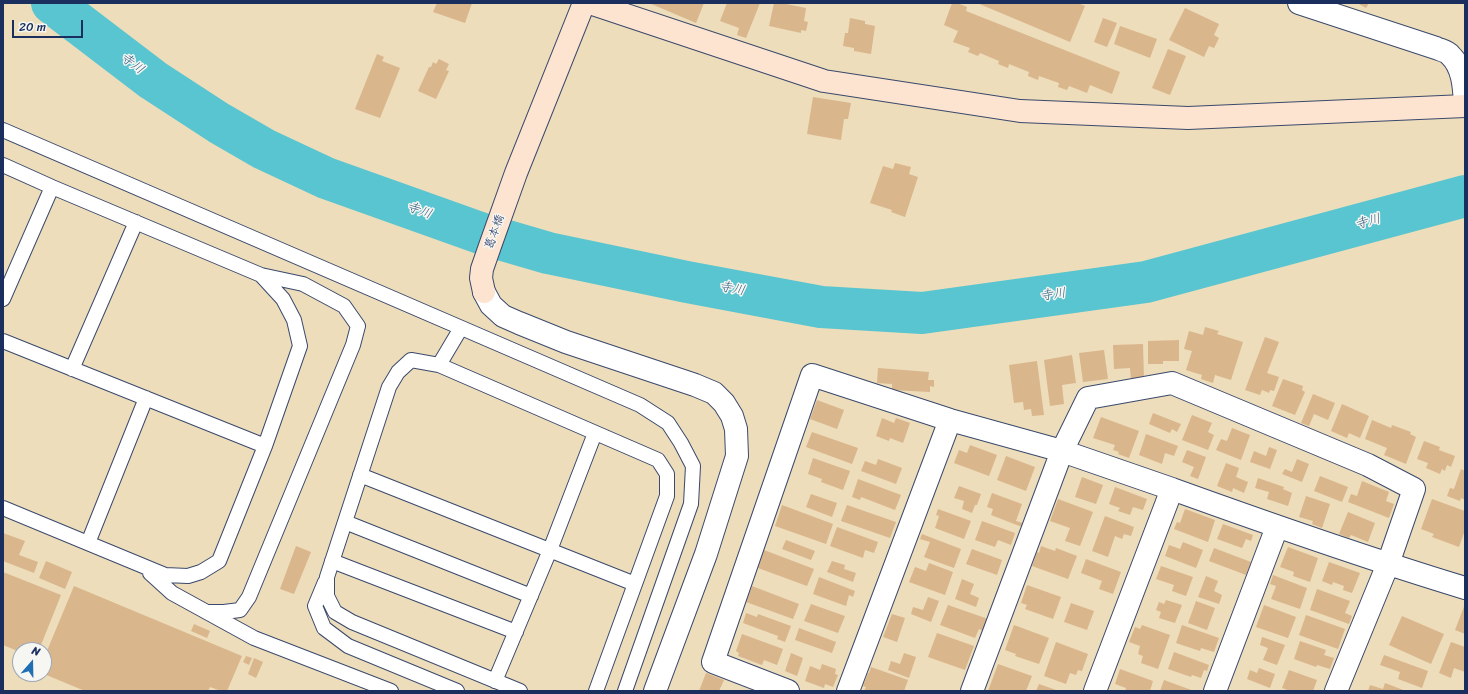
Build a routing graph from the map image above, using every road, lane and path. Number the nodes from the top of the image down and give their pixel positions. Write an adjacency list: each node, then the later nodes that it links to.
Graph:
1 (584, 3): 42 (street, 葛本橋)
2 (590, 3): 4 (street)
3 (1299, 3): 4 (street)
4 (1465, 104)
5 (3, 130): 11 (lane)
6 (3, 165): 7 (lane)
7 (52, 187): 8 (lane); 10 (lane)
8 (136, 222): 9 (lane); 14 (lane)
9 (261, 276): 18 (lane); 34 (lane)
10 (3, 299)
11 (461, 328): 13 (lane); 41 (lane)
12 (3, 342): 14 (lane)
13 (439, 365): 17 (lane); 20 (lane)
14 (72, 369): 15 (lane)
15 (146, 398): 18 (lane); 25 (lane)
16 (950, 420): 19 (street); 43 (street); 44 (street)
17 (595, 433): 26 (lane); 31 (lane)
18 (265, 446): 29 (lane)
19 (1062, 451): 21 (street); 28 (street); 45 (street)
20 (360, 475): 23 (lane); 26 (lane)
21 (1172, 489): 24 (street); 46 (street)
22 (3, 508): 25 (lane)
23 (345, 522): 27 (lane); 33 (lane)
24 (1277, 527): 28 (street); 47 (street)
25 (88, 543): 29 (lane)
26 (550, 550): 31 (lane); 33 (lane)
27 (332, 561): 30 (lane); 35 (lane)
28 (1388, 564): 32 (street); 48 (street)
29 (140, 565): 34 (lane)
30 (327, 577): 36 (lane); 38 (lane)
31 (635, 584): 40 (lane)
32 (1465, 588)
33 (531, 596): 35 (lane)
34 (207, 612): 37 (lane)
35 (516, 632): 36 (lane)
36 (494, 681): 39 (lane)
37 (391, 691)
38 (457, 691)
39 (520, 691)
40 (596, 691)
41 (625, 691)
42 (655, 691)
43 (788, 691)
44 (848, 691)
45 (972, 691)
46 (1095, 691)
47 (1215, 691)
48 (1336, 691)

